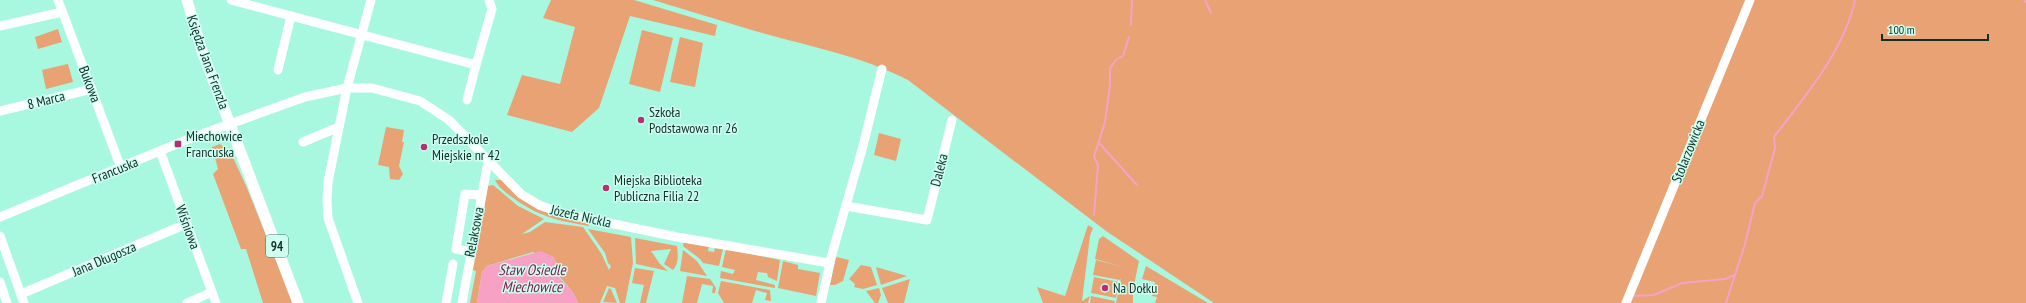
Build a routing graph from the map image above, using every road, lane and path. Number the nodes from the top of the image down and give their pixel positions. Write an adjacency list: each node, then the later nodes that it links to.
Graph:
1 (58, 0): 7 (street, Bukowa)
2 (187, 0): 19 (main road, Księdza Jana Frenzla / 94)
3 (231, 0): 8 (street)
4 (371, 0): 10 (street)
5 (489, 0): 11 (street)
6 (1750, 0): 45 (street, Stolarzowicka)
7 (62, 12): 9 (street); 15 (street, Bukowa)
8 (291, 16): 10 (street); 13 (street)
9 (0, 26)
10 (361, 35): 11 (street); 14 (street)
11 (476, 65): 16 (street)
12 (882, 69): 26 (street)
13 (278, 70)
14 (347, 88): 19 (street, Józefa Nickla); 20 (street); 23 (street, Józefa Nickla)
15 (92, 89): 17 (street, 8 Marca); 24 (street, Bukowa)
16 (467, 100)
17 (0, 111)
18 (952, 120): 26 (street, Daleka)
19 (230, 124): 22 (street, Francuska); 42 (main road, Księdza Jana Frenzla / 94)
20 (339, 127): 21 (street); 43 (street)
21 (303, 142)
22 (160, 151): 24 (street, Francuska); 28 (street, Wiśniowa)
23 (488, 162): 25 (street, Relaksowa); 31 (street, Józefa Nickla)
24 (121, 168): 27 (street, Francuska)
25 (481, 196): 30 (street, Relaksowa); 30 (street)
26 (846, 206): 31 (street)
27 (0, 217)
28 (186, 224): 34 (street, Wiśniowa); 35 (street, Jana Długosza)
29 (0, 236): 35 (street)
30 (471, 252): 37 (street, Relaksowa)
31 (829, 263): 44 (street)
32 (453, 264): 36 (street)
33 (0, 282): 38 (street)
34 (212, 292): 40 (street); 41 (street, Wiśniowa)
35 (21, 294): 39 (street)
36 (446, 299): 37 (street)
37 (462, 300)
38 (7, 303)
39 (24, 303)
40 (187, 303)
41 (216, 303)
42 (298, 303)
43 (358, 303)
44 (821, 303)
45 (1626, 303)

